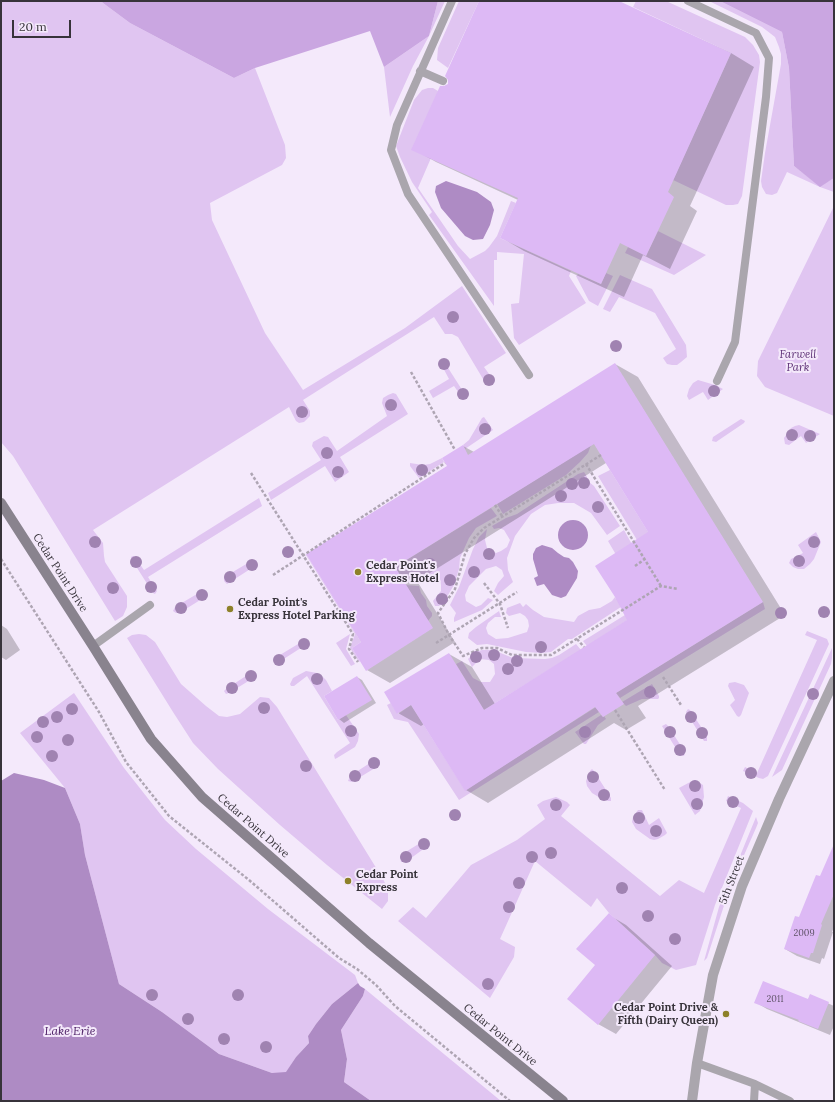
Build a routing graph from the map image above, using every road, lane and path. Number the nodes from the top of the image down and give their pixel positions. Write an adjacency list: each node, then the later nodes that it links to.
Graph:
1 (452, 1): 3 (lane)
2 (688, 1): 7 (lane)
3 (420, 71): 4 (lane); 6 (lane)
4 (443, 81)
5 (411, 372): 8 (path)
6 (529, 375)
7 (717, 381)
8 (455, 450)
9 (601, 455): 11 (path)
10 (445, 463): 16 (path)
11 (586, 464): 15 (path); 18 (path)
12 (251, 473): 16 (path)
13 (1, 503): 31 (main road, Cedar Point Drive)
14 (495, 505): 15 (path)
15 (502, 516): 28 (path)
16 (304, 555): 20 (path); 33 (path)
17 (1, 559): 41 (path)
18 (645, 559): 19 (path); 22 (path)
19 (635, 566)
20 (273, 575)
21 (484, 583): 25 (path)
22 (661, 586): 23 (path); 29 (path)
23 (678, 589)
24 (517, 592): 25 (path)
25 (500, 604): 27 (path); 28 (path)
26 (150, 605): 31 (lane)
27 (508, 628)
28 (449, 635): 29 (path); 30 (path)
29 (577, 639): 32 (path)
30 (436, 643)
31 (93, 646): 42 (main road, Cedar Point Drive)
32 (584, 648)
33 (358, 662)
34 (663, 677): 36 (path)
35 (834, 681): 39 (street, 5th Street)
36 (680, 705)
37 (615, 710): 38 (path)
38 (665, 790)
39 (697, 1063): 40 (lane); 43 (street, 5th Street)
40 (755, 1084): 44 (lane); 45 (lane)
41 (510, 1101)
42 (563, 1101)
43 (692, 1101)
44 (754, 1101)
45 (790, 1101)

